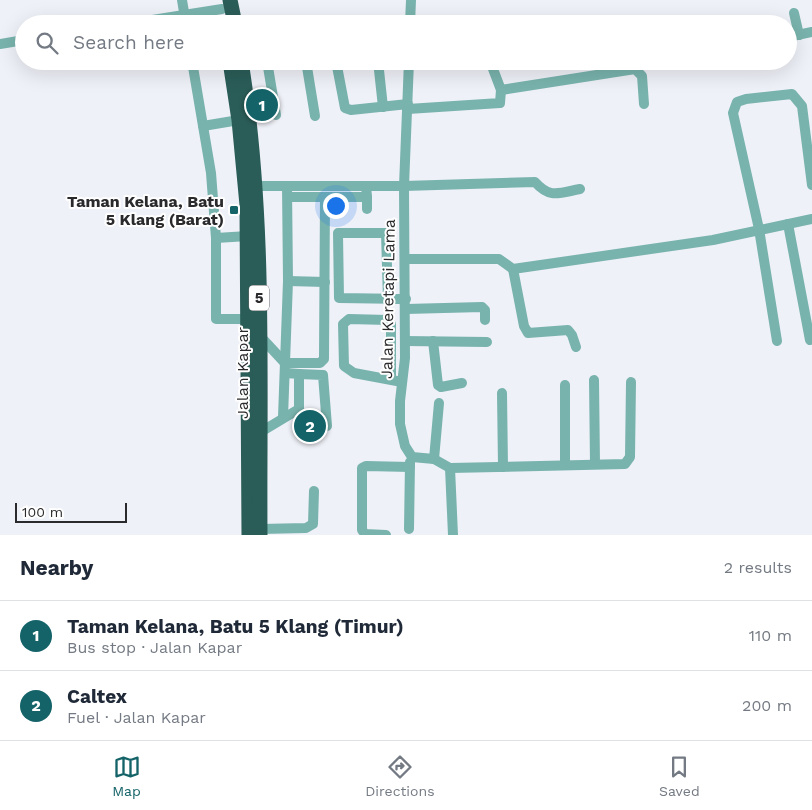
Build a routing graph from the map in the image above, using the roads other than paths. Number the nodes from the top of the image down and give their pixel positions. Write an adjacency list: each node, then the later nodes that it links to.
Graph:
1 (182, 0): 4 (street)
2 (411, 0): 7 (street)
3 (224, 3): 5 (street); 6 (highway)
4 (184, 15)
5 (195, 15)
6 (230, 15)
7 (410, 15)
8 (812, 32): 9 (street)
9 (797, 35)
10 (15, 42): 11 (street)
11 (0, 44)
12 (194, 70): 30 (street)
13 (231, 70): 29 (highway, Jalan Kapar / 5)
14 (242, 70): 33 (highway, Jalan Kapar / 5)
15 (268, 70): 27 (street)
16 (307, 70): 28 (street)
17 (338, 70): 25 (street)
18 (379, 70): 25 (street)
19 (409, 70): 26 (street, Jalan Keretapi Lama)
20 (493, 70): 23 (street)
21 (629, 70): 23 (street)
22 (636, 70): 24 (street)
23 (501, 90): 26 (street)
24 (644, 104)
25 (383, 107): 26 (street)
26 (408, 107): 36 (street, Jalan Keretapi Lama)
27 (276, 115)
28 (315, 116)
29 (239, 120): 30 (street); 45 (highway, Jalan Kapar / 5)
30 (203, 126): 46 (street)
31 (809, 151): 32 (street); 44 (street)
32 (812, 185)
33 (257, 186): 34 (street); 55 (highway, Jalan Kapar / 5)
34 (288, 186): 35 (street); 38 (street)
35 (366, 186): 36 (street); 40 (street)
36 (404, 186): 37 (street); 47 (street, Jalan Keretapi Lama)
37 (580, 189)
38 (288, 197): 39 (street); 49 (street)
39 (325, 197): 40 (street); 50 (street)
40 (367, 197): 41 (street)
41 (367, 209)
42 (812, 220): 43 (street)
43 (788, 224): 44 (street); 56 (street)
44 (759, 229): 48 (street); 59 (street)
45 (248, 236): 46 (street); 53 (highway, Jalan Kapar / 5)
46 (216, 238): 53 (street)
47 (406, 258): 48 (street); 52 (street, Jalan Keretapi Lama)
48 (513, 269): 61 (street)
49 (288, 282): 50 (street); 62 (street)
50 (325, 282): 62 (street)
51 (388, 300): 51 (street); 52 (street)
52 (406, 304): 54 (street); 57 (street, Jalan Keretapi Lama)
53 (249, 319): 83 (highway, Jalan Kapar / 5)
54 (485, 320)
55 (259, 336): 62 (street); 74 (highway, Jalan Kapar / 5)
56 (810, 340)
57 (406, 341): 58 (street); 66 (street, Jalan Keretapi Lama)
58 (433, 341): 60 (street); 68 (street)
59 (777, 341)
60 (487, 342)
61 (576, 347)
62 (286, 368): 63 (street); 72 (street)
63 (299, 374): 72 (street); 73 (street)
64 (391, 380): 64 (street); 66 (street)
65 (594, 380): 77 (street)
66 (402, 382): 76 (street, Jalan Keretapi Lama)
67 (630, 382): 77 (street)
68 (462, 383)
69 (565, 385): 78 (street)
70 (502, 393): 79 (street)
71 (439, 403): 75 (street)
72 (283, 417): 74 (street)
73 (327, 426)
74 (259, 433): 83 (highway, Jalan Kapar / 5)
75 (434, 459): 76 (street); 80 (street)
76 (411, 462): 82 (street); 84 (street)
77 (595, 464): 78 (street)
78 (564, 465): 79 (street)
79 (503, 466): 80 (street)
80 (450, 468): 85 (street)
81 (314, 491): 83 (street)
82 (409, 529)
83 (256, 533)
84 (386, 535)
85 (453, 535)

